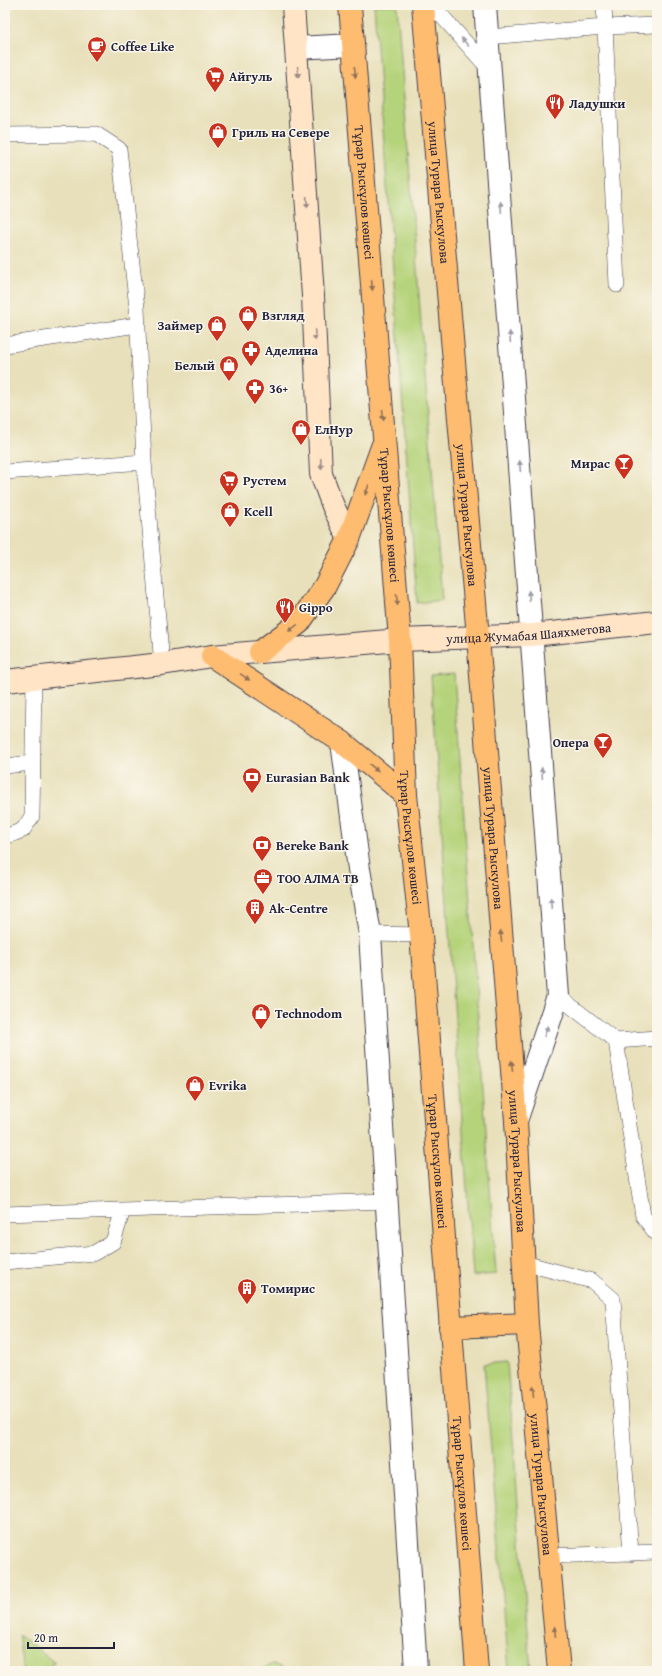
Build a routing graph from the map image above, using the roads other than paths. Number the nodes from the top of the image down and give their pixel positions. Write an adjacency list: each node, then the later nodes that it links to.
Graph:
1 (293, 5): 11 (street)
2 (350, 5): 10 (main road, Тұрар Рыскұлов көшесі)
3 (423, 5): 23 (main road, улица Турара Рыскулова)
4 (432, 5): 12 (lane, one-way to 4)
5 (485, 5): 9 (street)
6 (604, 5): 8 (lane)
7 (657, 25): 8 (lane)
8 (604, 27): 9 (lane); 14 (lane)
9 (488, 37): 12 (street)
10 (353, 45): 11 (street); 17 (main road, Тұрар Рыскұлов көшесі, one-way to 17)
11 (296, 48): 20 (street, one-way to 20)
12 (491, 72): 22 (street, one-way to 12)
13 (5, 134): 15 (lane)
14 (617, 285)
15 (137, 325): 16 (lane); 18 (lane)
16 (5, 345)
17 (385, 440): 20 (main road, one-way to 20); 24 (main road, Тұрар Рыскұлов көшесі, one-way to 24)
18 (144, 462): 19 (lane); 27 (lane)
19 (5, 472)
20 (349, 539): 25 (main road, one-way to 25)
21 (657, 622): 22 (street, улица Жумабая Шаяхметова)
22 (532, 635): 23 (street, улица Жумабая Шаяхметова); 37 (street, one-way to 22)
23 (478, 637): 24 (street, улица Жумабая Шаяхметова); 40 (main road, улица Турара Рыскулова, one-way to 23)
24 (400, 640): 25 (street, улица Жумабая Шаяхметова); 33 (main road, Тұрар Рыскұлов көшесі)
25 (260, 652): 26 (street, улица Жумабая Шаяхметова)
26 (212, 656): 27 (street, улица Жумабая Шаяхметова); 30 (main road, one-way to 30)
27 (162, 664): 28 (street)
28 (34, 678): 29 (street); 31 (lane)
29 (5, 681)
30 (342, 742): 33 (main road, one-way to 33); 35 (street)
31 (32, 763): 32 (lane); 34 (lane)
32 (5, 766)
33 (406, 795): 36 (main road, Тұрар Рыскұлов көшесі)
34 (5, 837)
35 (370, 934): 36 (lane); 41 (street)
36 (421, 936): 48 (main road, Тұрар Рыскұлов көшесі)
37 (558, 996): 39 (lane); 40 (street, one-way to 37)
38 (657, 1038): 39 (lane)
39 (616, 1041): 44 (lane)
40 (516, 1121): 46 (main road, улица Турара Рыскулова)
41 (387, 1201): 42 (lane); 52 (street)
42 (123, 1210): 43 (lane); 45 (lane)
43 (5, 1214)
44 (657, 1232)
45 (5, 1262)
46 (524, 1263): 47 (main road, улица Турара Рыскулова); 50 (lane)
47 (527, 1324): 48 (main road); 51 (main road, улица Турара Рыскулова, one-way to 47)
48 (450, 1327): 53 (main road, Тұрар Рыскұлов көшесі)
49 (657, 1552): 50 (lane)
50 (631, 1554): 51 (lane)
51 (548, 1556): 54 (main road, улица Турара Рыскулова, one-way to 51)
52 (416, 1671)
53 (477, 1671)
54 (559, 1671)

